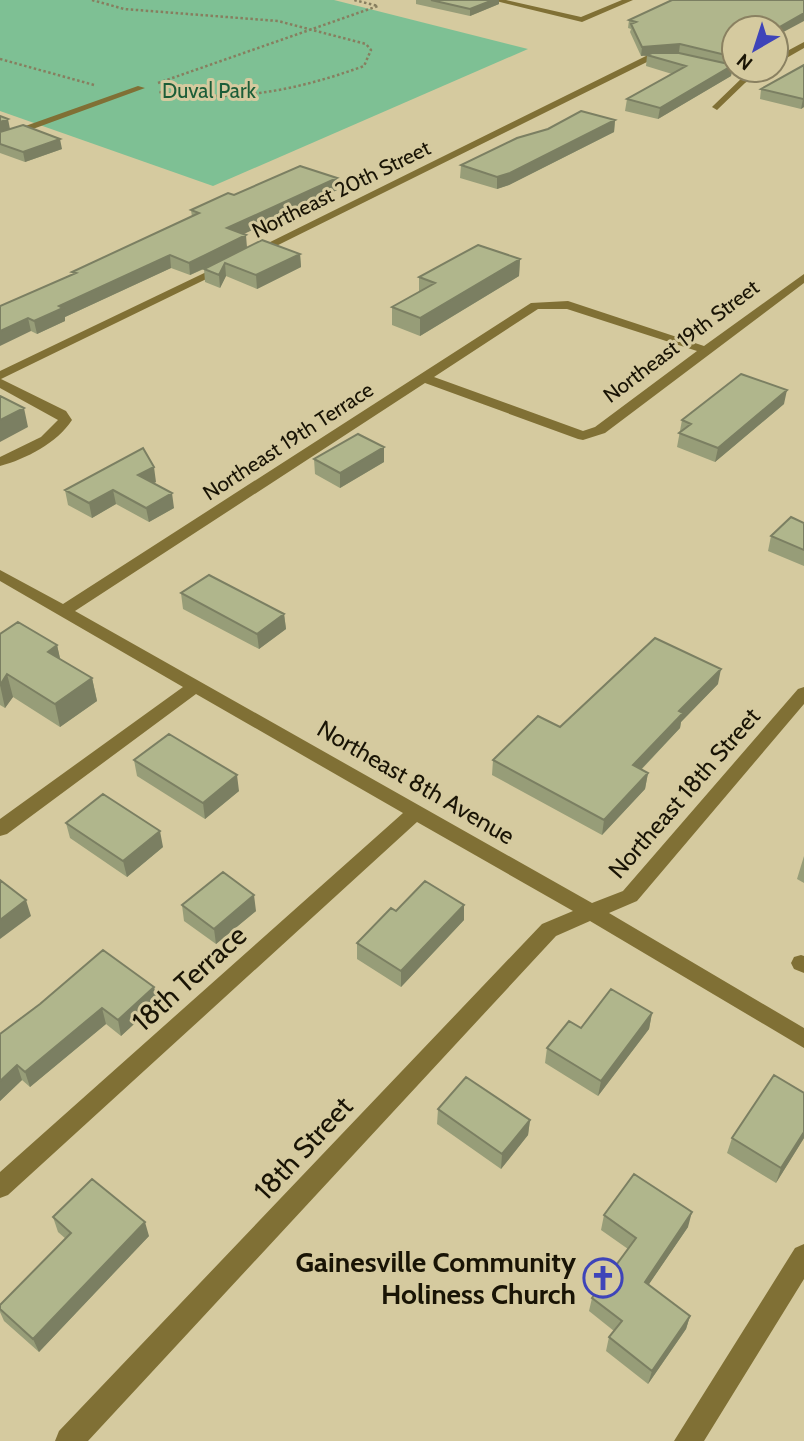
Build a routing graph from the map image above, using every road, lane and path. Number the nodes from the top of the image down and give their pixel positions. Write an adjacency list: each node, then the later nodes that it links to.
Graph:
1 (92, 0): 5 (path)
2 (354, 0): 5 (path)
3 (496, 0): 4 (street)
4 (629, 0)
5 (314, 29): 11 (path); 11 (path)
6 (678, 58): 17 (street, Northeast 20th Street)
7 (0, 59): 12 (path)
8 (702, 64): 9 (street)
9 (720, 68)
10 (739, 84): 13 (street)
11 (141, 88): 12 (street)
12 (125, 94): 14 (street)
13 (718, 107)
14 (0, 138)
15 (804, 277): 16 (street, Northeast 19th Street)
16 (705, 351): 18 (street, Northeast 19th Terrace); 18 (street, Northeast 19th Street)
17 (0, 376)
18 (424, 378): 22 (street, Northeast 19th Terrace)
19 (0, 383): 20 (street)
20 (0, 462)
21 (0, 575): 22 (street, Northeast 8th Avenue)
22 (64, 611): 23 (street, Northeast 8th Avenue)
23 (195, 686): 25 (street, Northeast 8th Avenue); 26 (street)
24 (803, 695): 27 (street, Northeast 18th Street)
25 (416, 812): 27 (street, Northeast 8th Avenue); 29 (street, 18th Terrace)
26 (0, 829)
27 (591, 912): 28 (street, Northeast 8th Avenue); 31 (street, 18th Street)
28 (804, 1039)
29 (0, 1187)
30 (804, 1255): 32 (street)
31 (69, 1441)
32 (688, 1441)

